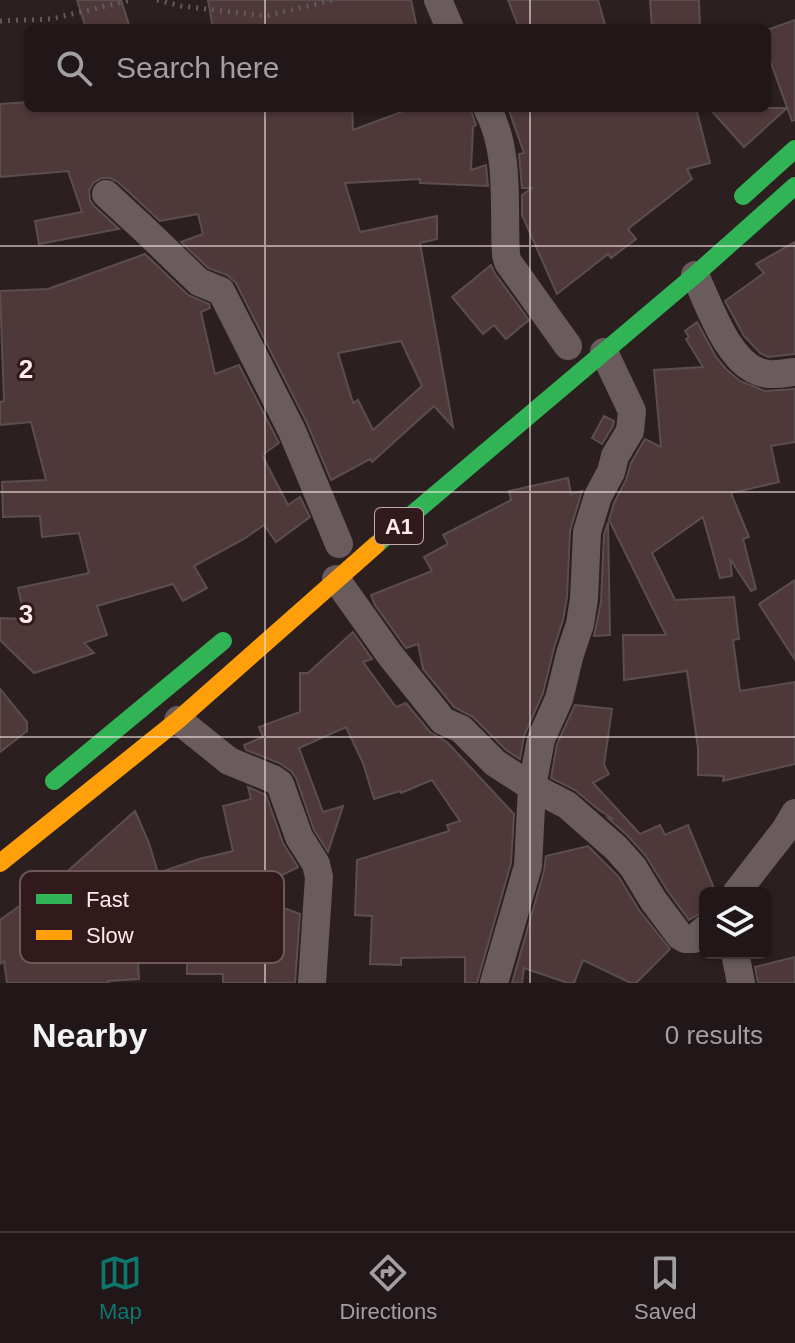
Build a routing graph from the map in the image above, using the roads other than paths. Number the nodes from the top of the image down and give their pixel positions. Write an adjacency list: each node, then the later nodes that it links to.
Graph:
1 (438, 0): 2 (street)
2 (448, 24)
3 (489, 112): 9 (street)
4 (795, 149): 7 (highway)
5 (795, 186): 8 (highway, A1)
6 (106, 194): 12 (street)
7 (731, 207)
8 (695, 275): 10 (highway, A1); 11 (street)
9 (568, 346)
10 (604, 352): 12 (highway, A1); 15 (street)
11 (795, 372)
12 (337, 554): 14 (highway, A1); 15 (street)
13 (240, 627): 16 (highway)
14 (178, 720): 18 (highway, A1); 22 (street)
15 (532, 787): 20 (street); 23 (street)
16 (36, 796)
17 (795, 813): 19 (street)
18 (0, 863)
19 (741, 887)
20 (699, 934)
21 (736, 959): 24 (street)
22 (312, 983)
23 (494, 983)
24 (741, 983)

